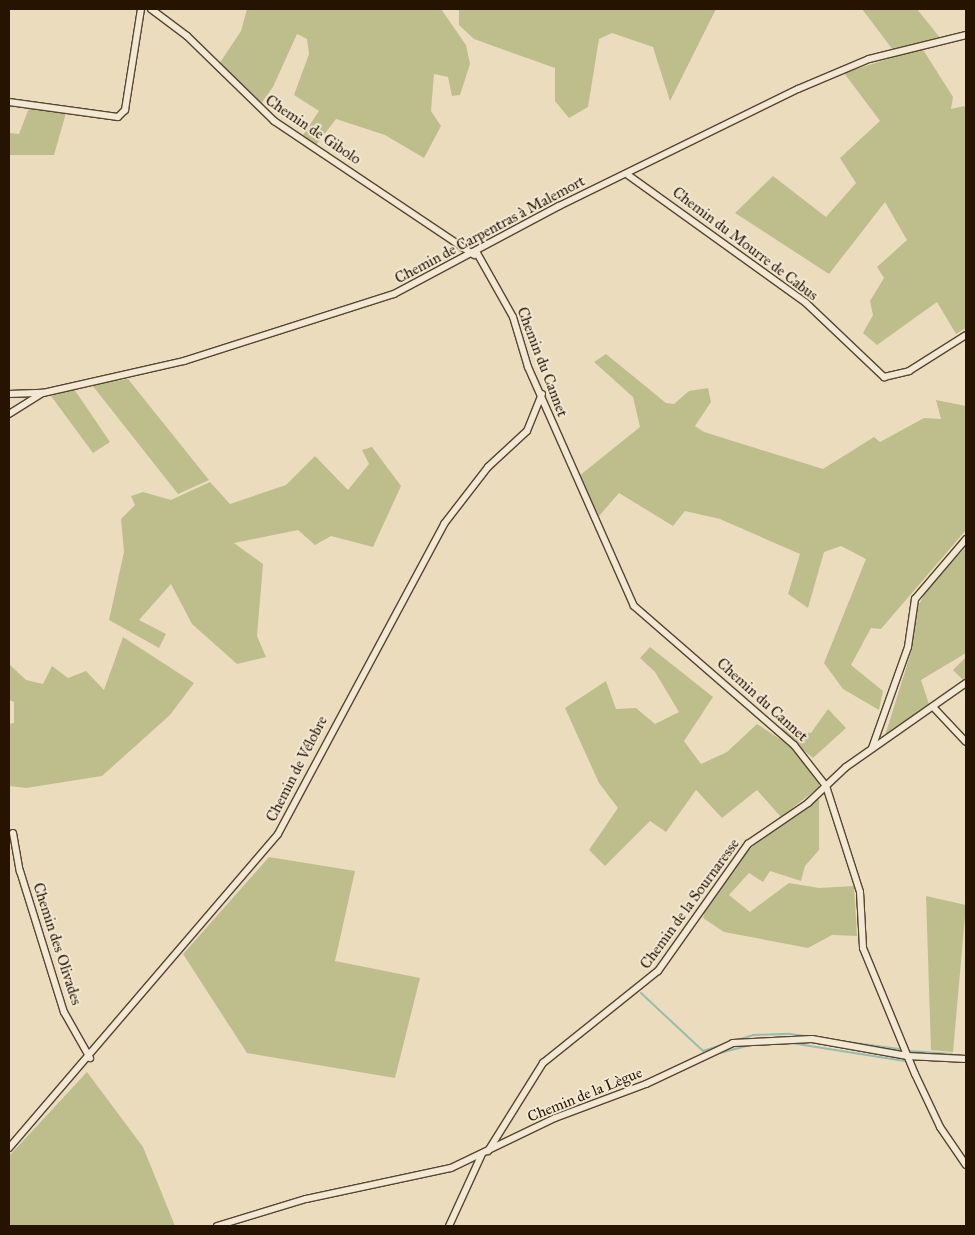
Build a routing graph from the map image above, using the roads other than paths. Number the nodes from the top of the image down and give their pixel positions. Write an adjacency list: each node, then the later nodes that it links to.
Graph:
1 (141, 9): 4 (street)
2 (151, 9): 6 (street, Chemin de Gibolo)
3 (966, 35): 5 (street, Chemin de Carpentras à Malemort)
4 (9, 102)
5 (628, 174): 6 (street, Chemin de Carpentras à Malemort); 7 (street, Chemin du Mourre de Cabus)
6 (476, 254): 8 (street, Chemin de Carpentras à Malemort); 10 (street, Chemin du Cannet)
7 (966, 335)
8 (43, 393): 9 (street, Chemin de Carpentras à Malemort); 11 (street)
9 (9, 394)
10 (542, 394): 17 (street, Chemin du Cannet); 20 (street, Chemin de Vélobre)
11 (9, 414)
12 (966, 539): 16 (street)
13 (966, 684): 14 (street, Chemin de la Sournaresse)
14 (935, 709): 15 (street); 16 (street, Chemin de la Sournaresse)
15 (966, 742)
16 (872, 748): 17 (street, Chemin de la Sournaresse)
17 (826, 786): 19 (street, Chemin du Cannet); 23 (street, Chemin de la Sournaresse)
18 (13, 833): 20 (street, Chemin des Olivades)
19 (907, 1056): 21 (street, Chemin de la Lègue); 23 (street, Chemin de la Lègue); 24 (street, Chemin du Cannet)
20 (90, 1058): 22 (street, Chemin de Vélobre)
21 (966, 1059)
22 (9, 1148)
23 (485, 1153): 25 (street, Chemin de la Lègue); 26 (street, Chemin de la Sournaresse)
24 (966, 1166)
25 (217, 1226)
26 (449, 1226)

